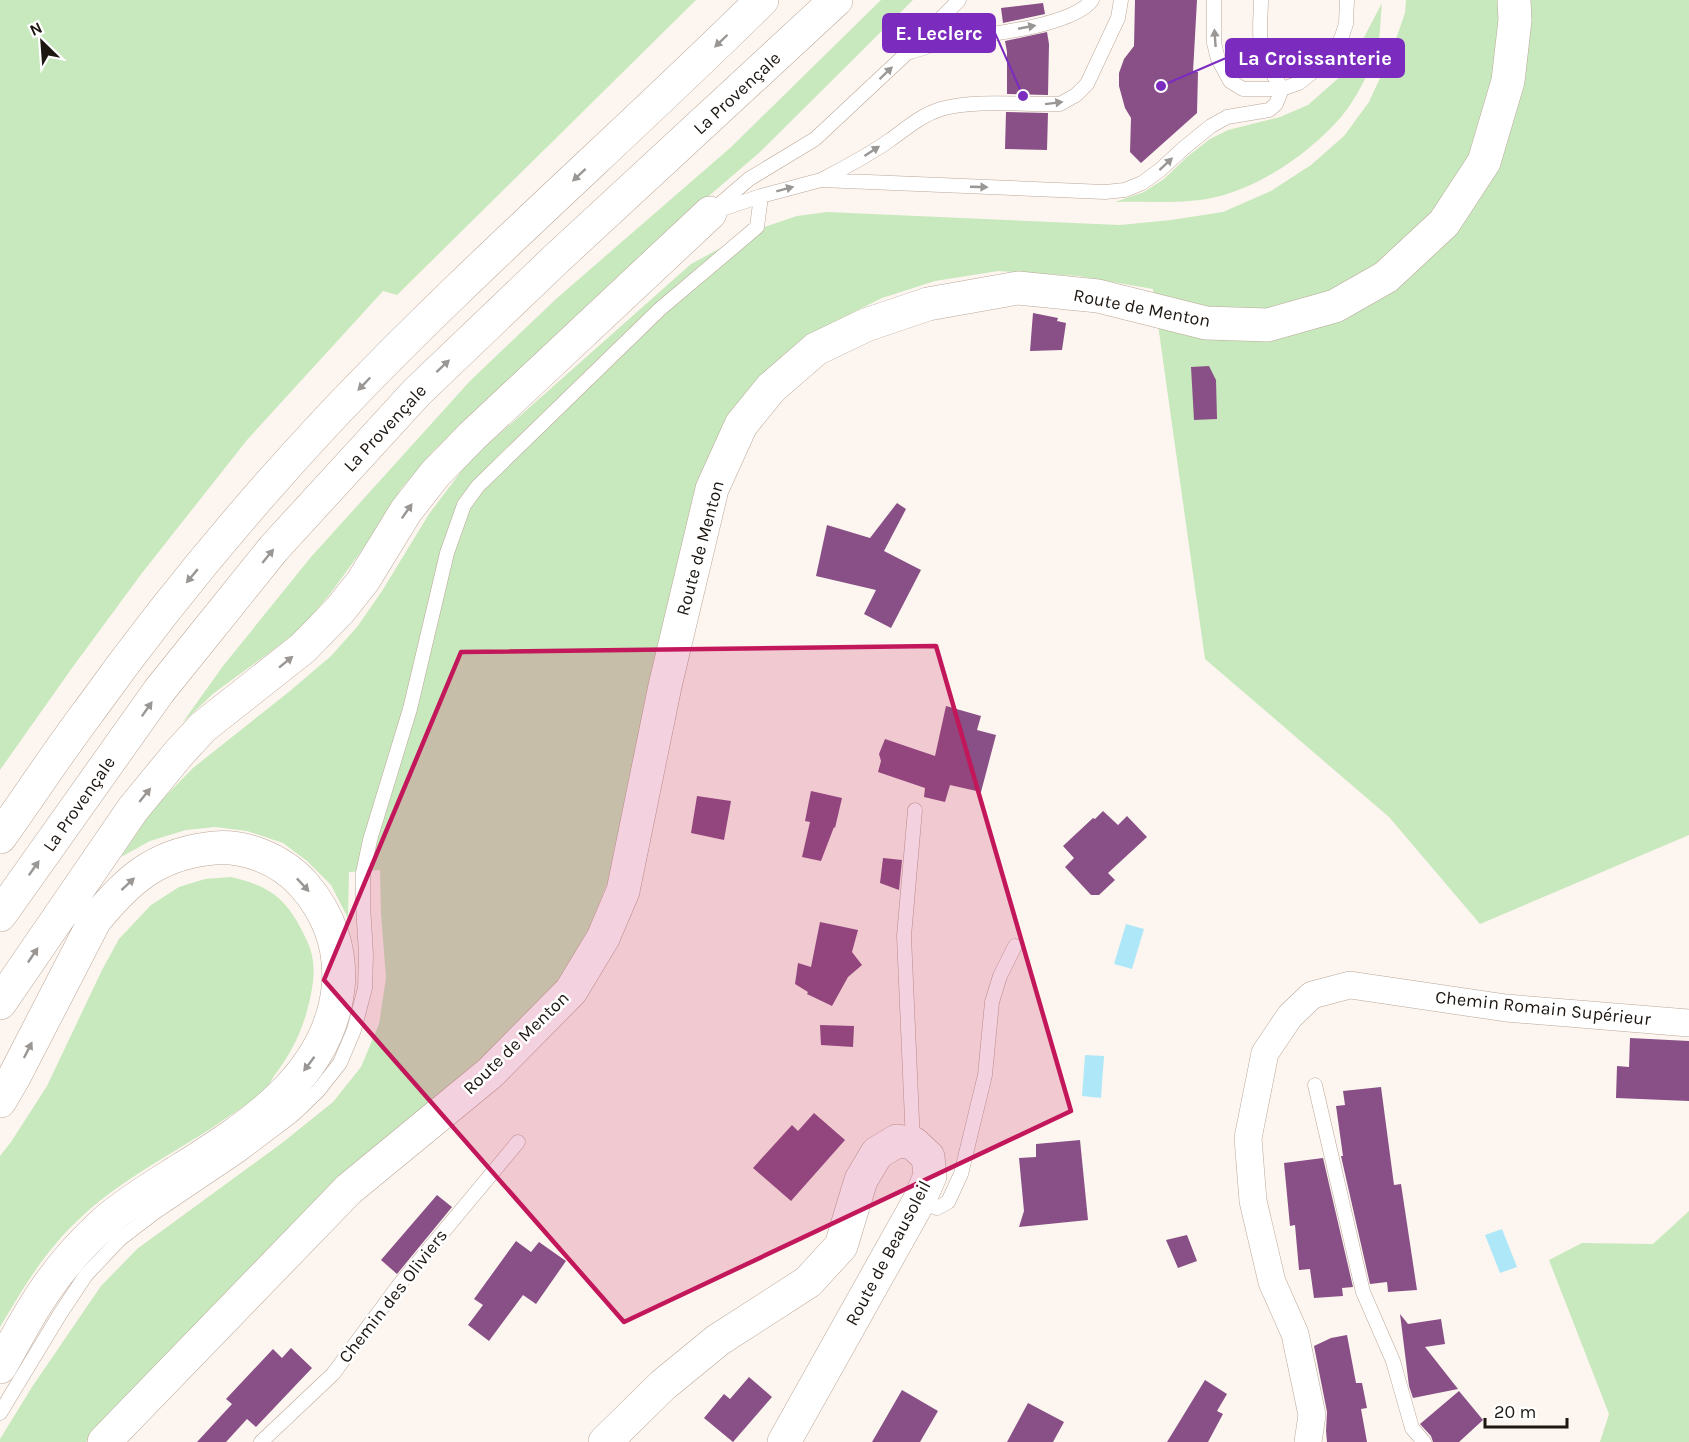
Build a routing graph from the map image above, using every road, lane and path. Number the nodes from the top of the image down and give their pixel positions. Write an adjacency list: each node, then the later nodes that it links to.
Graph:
1 (762, 0): 16 (main road, one-way to 16)
2 (836, 0): 17 (main road, La Provençale, one-way to 2)
3 (959, 0): 10 (lane)
4 (1092, 0): 10 (lane, one-way to 4)
5 (1121, 0): 12 (lane, one-way to 5)
6 (1214, 0): 11 (lane, one-way to 6)
7 (1261, 0): 11 (lane)
8 (1347, 0): 11 (lane)
9 (1514, 0): 28 (main road, Route de Menton)
10 (908, 52): 14 (lane, one-way to 10)
11 (1282, 89): 12 (lane, one-way to 11)
12 (821, 180): 13 (lane, one-way to 12)
13 (761, 196): 14 (lane); 27 (lane)
14 (710, 213): 19 (main road, one-way to 14)
15 (915, 810): 24 (lane)
16 (0, 837)
17 (0, 915)
18 (1015, 946): 25 (lane)
19 (0, 1003)
20 (1689, 1023): 32 (street, Chemin Romain Supérieur)
21 (1315, 1085): 33 (lane)
22 (0, 1101): 26 (main road, one-way to 26)
23 (518, 1142): 29 (lane, Chemin des Oliviers)
24 (913, 1143): 25 (main road, Route de Beausoleil); 30 (main road)
25 (919, 1201): 31 (main road, Route de Beausoleil)
26 (0, 1367)
27 (0, 1413)
28 (104, 1442)
29 (261, 1442)
30 (605, 1442)
31 (784, 1442)
32 (1308, 1442)
33 (1424, 1442)

